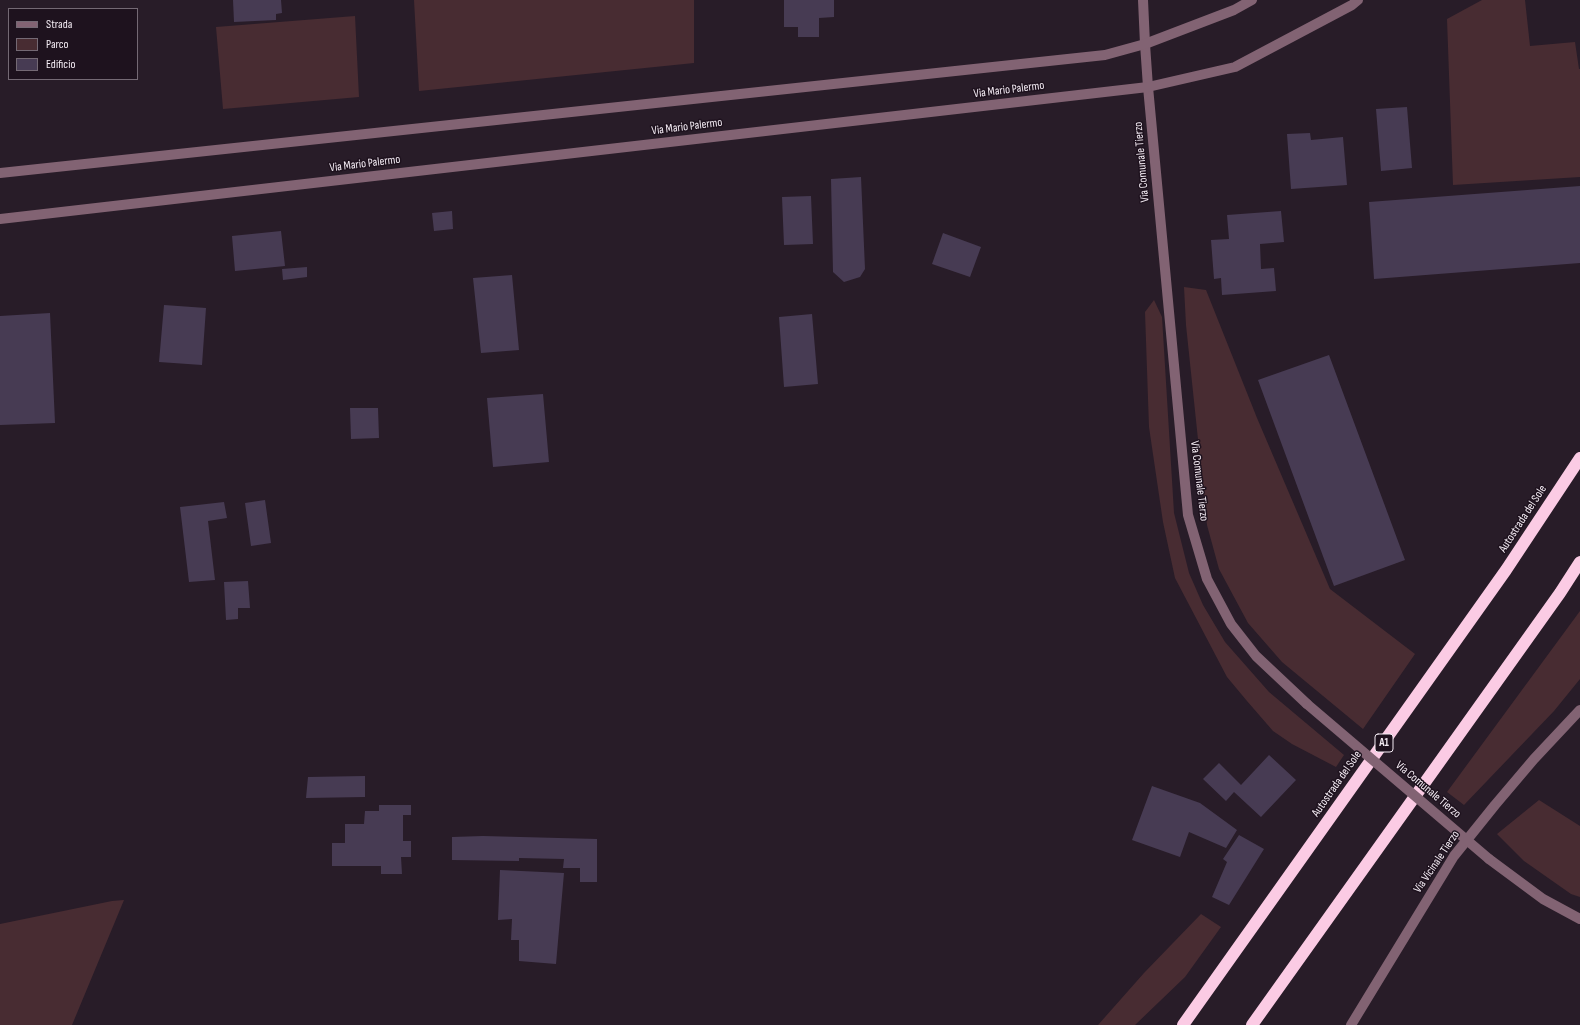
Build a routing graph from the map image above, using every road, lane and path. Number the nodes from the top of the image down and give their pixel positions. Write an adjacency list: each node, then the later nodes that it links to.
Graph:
1 (1143, 0): 4 (street, Via Comunale Tierzo)
2 (1252, 0): 4 (street, Via Mario Palermo)
3 (1358, 0): 5 (street, Via Mario Palermo)
4 (1145, 44): 5 (street, Via Comunale Tierzo); 6 (street, Via Mario Palermo)
5 (1148, 87): 7 (street, Via Mario Palermo); 11 (street, Via Comunale Tierzo, bridge)
6 (0, 173)
7 (0, 219)
8 (1580, 458): 12 (highway, Autostrada del Sole / A1)
9 (1580, 562): 13 (highway)
10 (1580, 710): 14 (street, Via Vicinale Tierzo)
11 (1580, 919)
12 (1183, 1025)
13 (1252, 1025)
14 (1351, 1025)

